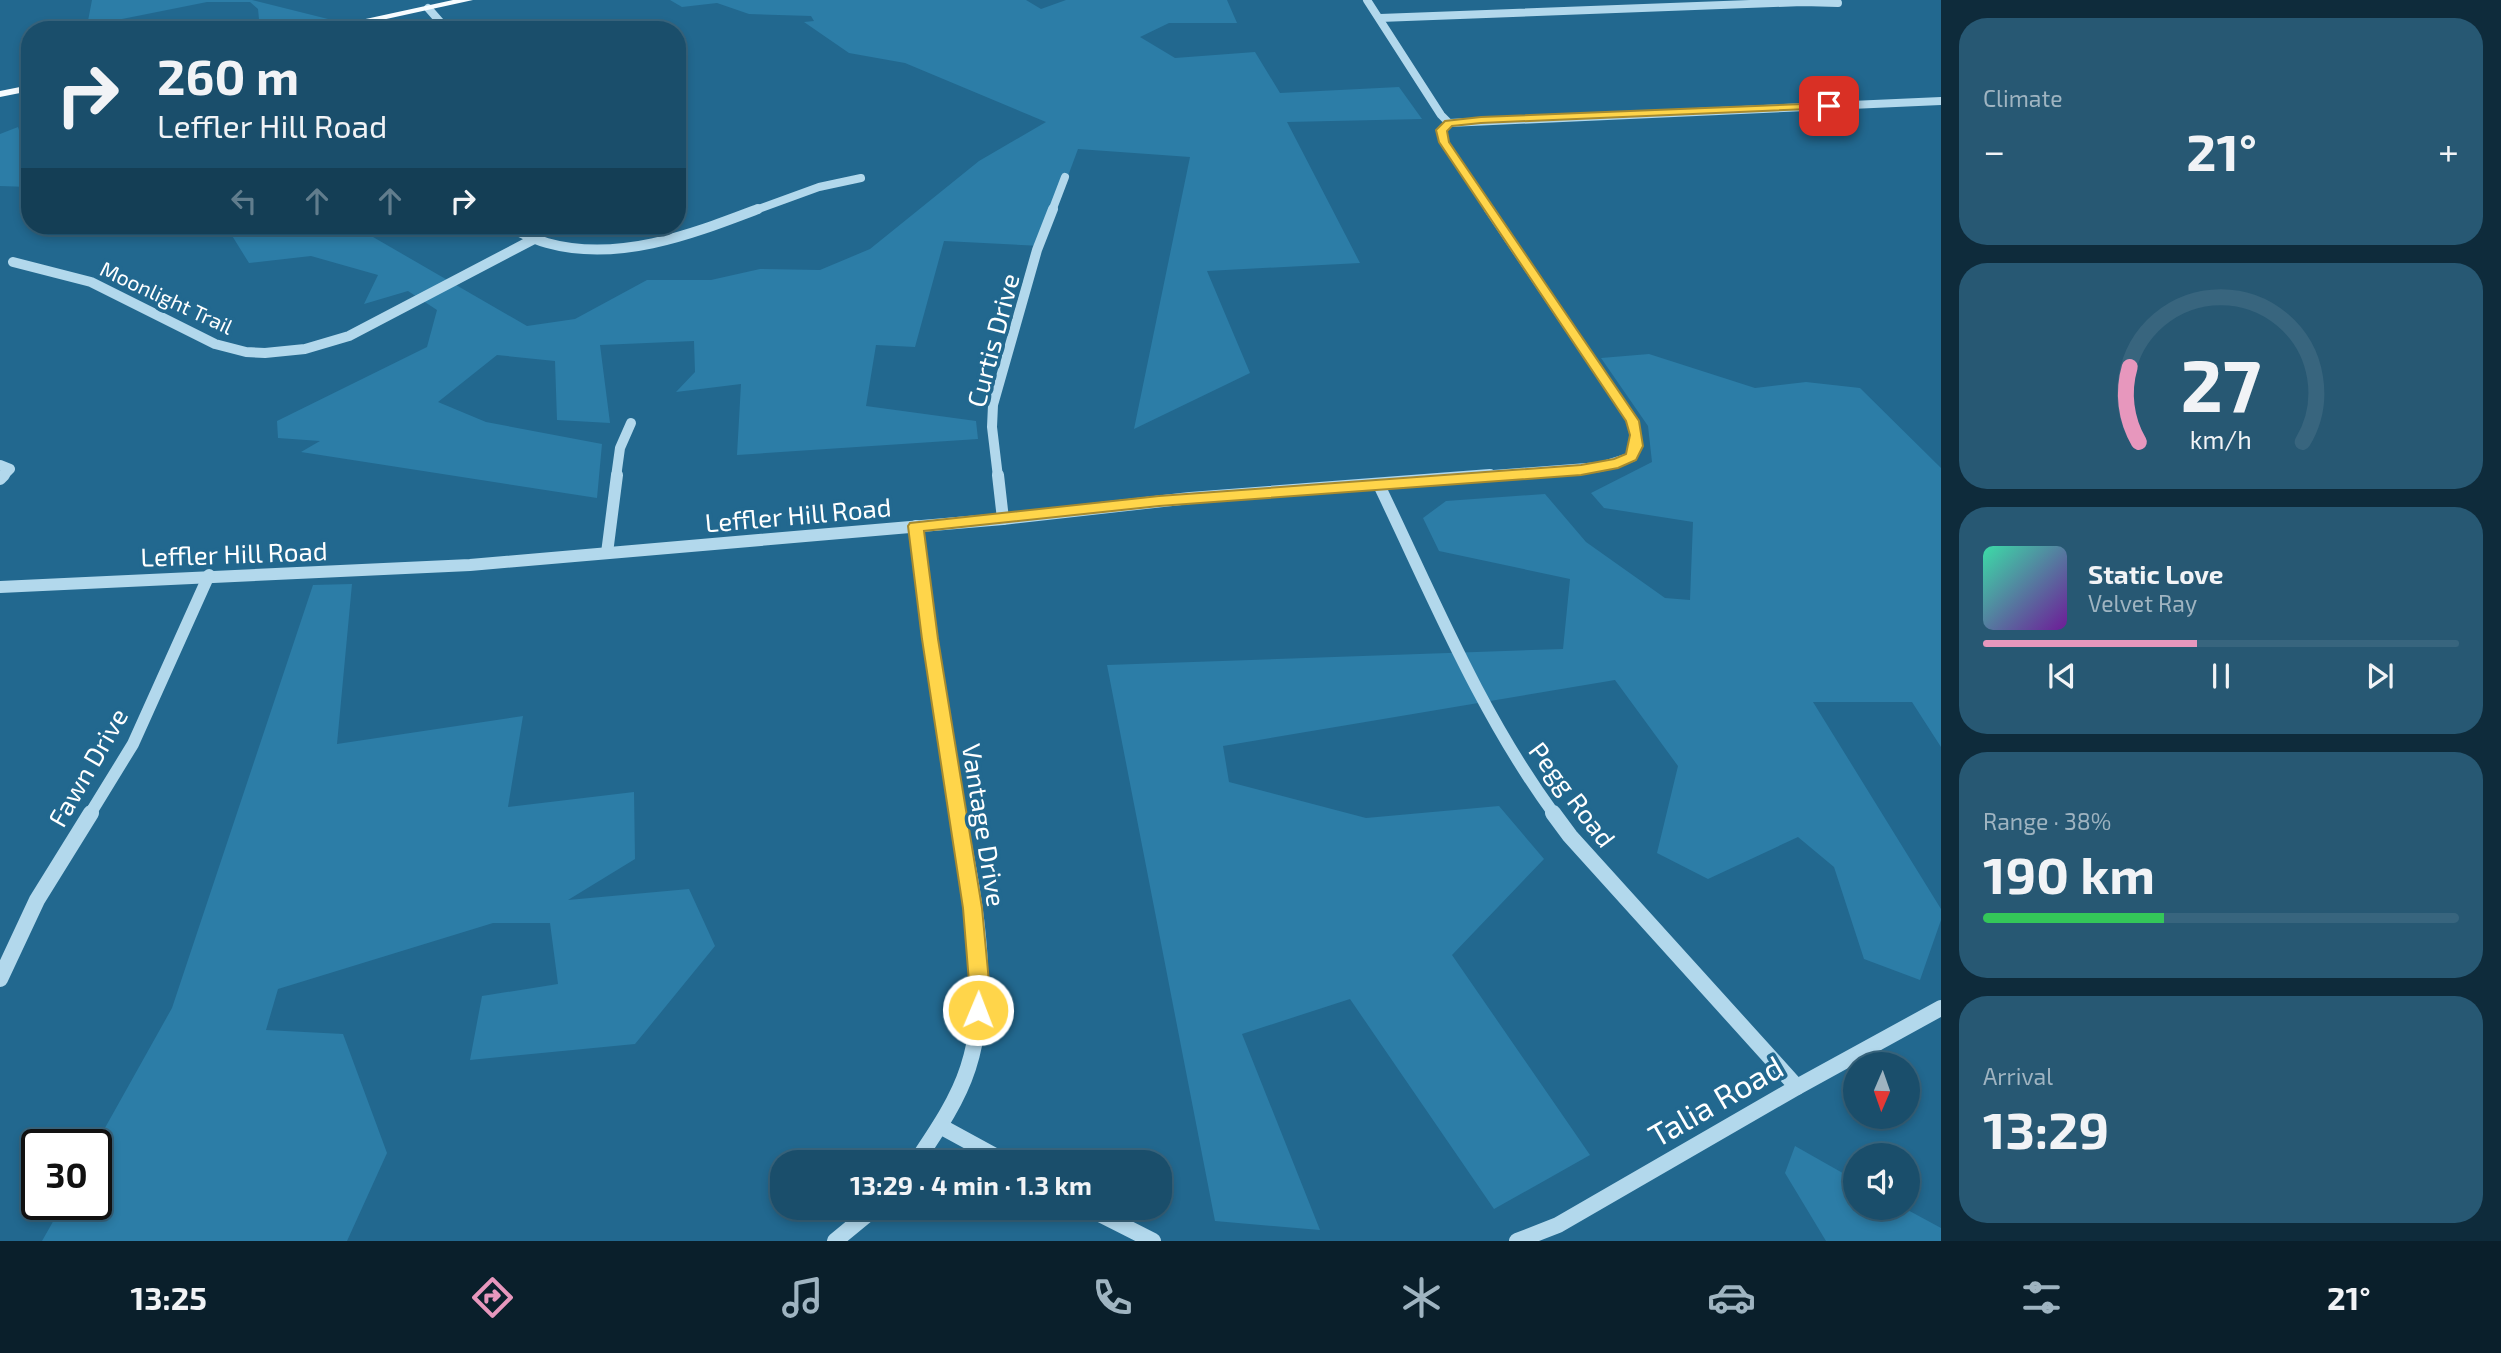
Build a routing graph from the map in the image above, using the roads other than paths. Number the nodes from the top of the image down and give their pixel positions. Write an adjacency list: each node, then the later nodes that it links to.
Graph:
1 (468, 0): 5 (main road)
2 (1367, 0): 7 (street)
3 (1574, 0): 6 (street)
4 (1838, 3): 6 (street)
5 (428, 8): 8 (main road); 9 (street)
6 (1584, 10): 7 (street)
7 (1380, 18): 13 (street)
8 (364, 21)
9 (439, 21)
10 (21, 90): 11 (main road)
11 (0, 94)
12 (1941, 101): 13 (street)
13 (1449, 124): 22 (street, Leffler Hill Road)
14 (1065, 177): 23 (street, Curtis Drive)
15 (861, 178): 17 (street)
16 (526, 235): 17 (street)
17 (534, 239): 18 (street, Moonlight Trail)
18 (13, 262)
19 (631, 423): 25 (street)
20 (0, 465): 21 (street)
21 (0, 479)
22 (1379, 485): 23 (street, Leffler Hill Road); 30 (street, Pegg Road)
23 (1003, 519): 24 (street, Leffler Hill Road)
24 (916, 526): 25 (street, Leffler Hill Road); 31 (street, Vantage Drive)
25 (607, 552): 26 (street, Leffler Hill Road)
26 (209, 575): 27 (street, Leffler Hill Road); 28 (street, Fawn Drive)
27 (0, 587)
28 (0, 979)
29 (1941, 1008): 30 (street, Talia Road)
30 (1797, 1087): 38 (street, Talia Road)
31 (940, 1126): 32 (street, Vantage Drive); 33 (street)
32 (924, 1150)
33 (984, 1150)
34 (860, 1220): 36 (street)
35 (1112, 1220): 37 (street)
36 (835, 1241)
37 (1153, 1241)
38 (1517, 1241)

